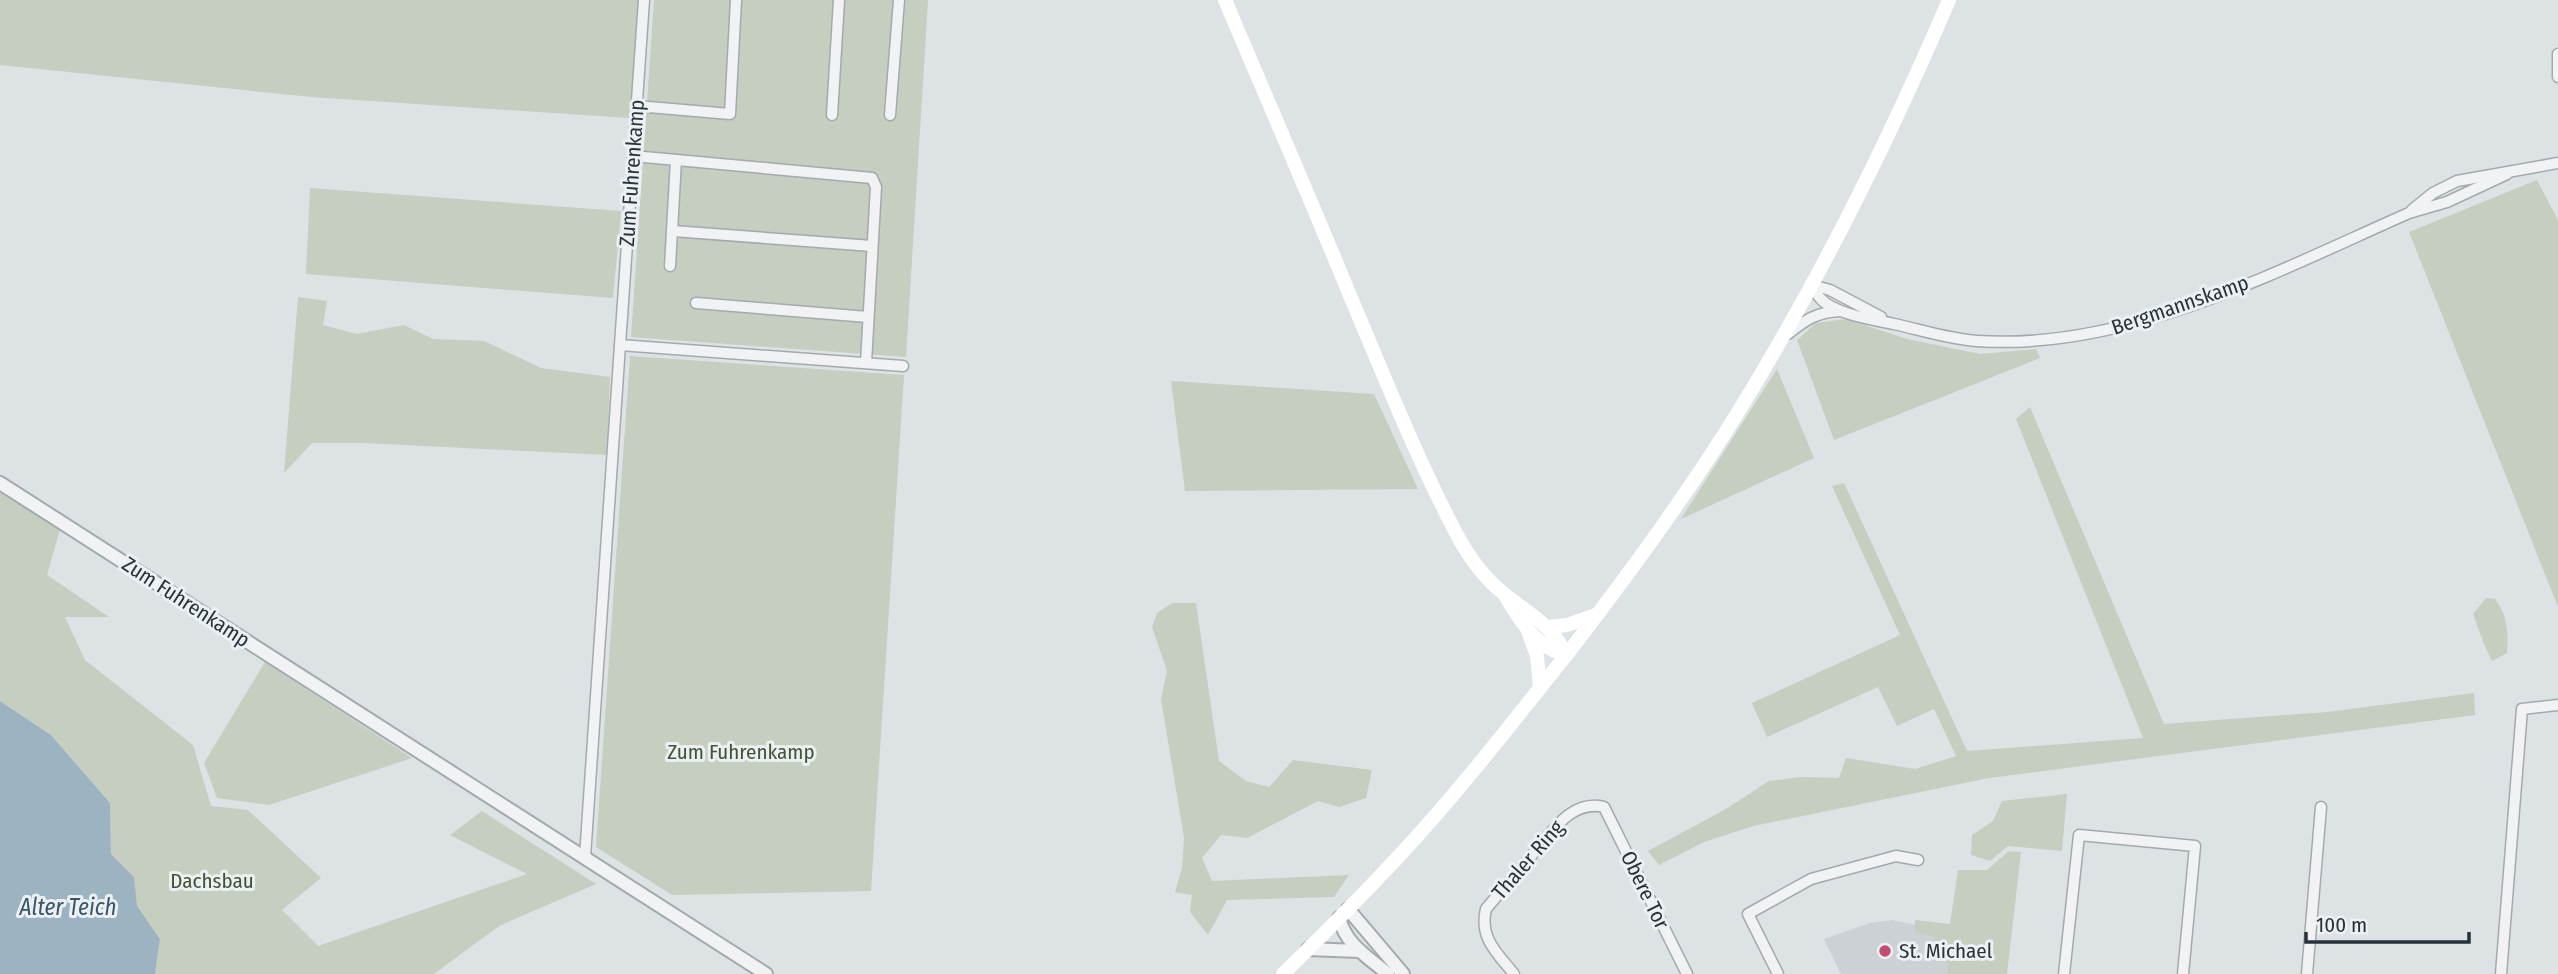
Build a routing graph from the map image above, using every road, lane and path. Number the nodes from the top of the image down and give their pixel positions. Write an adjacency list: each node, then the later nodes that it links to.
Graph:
1 (644, 0): 9 (street, Zum Fuhrenkamp)
2 (736, 0): 9 (street)
3 (839, 0): 10 (street)
4 (899, 0): 11 (street)
5 (1225, 0): 30 (main road)
6 (1949, 0): 20 (main road)
7 (2558, 54): 8 (street)
8 (2558, 77)
9 (637, 106): 12 (street, Zum Fuhrenkamp)
10 (832, 115)
11 (890, 115)
12 (633, 156): 13 (street); 26 (street, Zum Fuhrenkamp)
13 (676, 160): 17 (street); 18 (street)
14 (2558, 163): 15 (street, Bergmannskamp)
15 (2507, 174): 16 (street, Bergmannskamp); 16 (street, Bergmannskamp)
16 (2409, 213): 24 (street, Bergmannskamp)
17 (673, 231): 18 (street); 19 (street)
18 (872, 246): 23 (street)
19 (670, 266)
20 (1812, 285): 22 (street, Bergmannskamp); 24 (street, Bergmannskamp); 25 (main road)
21 (696, 303): 23 (street)
22 (1844, 311): 24 (street, Bergmannskamp); 25 (street, Bergmannskamp)
23 (868, 317): 27 (street)
24 (1897, 324)
25 (1779, 343): 31 (main road)
26 (620, 345): 27 (street); 39 (street, Zum Fuhrenkamp)
27 (866, 363): 28 (street)
28 (903, 366)
29 (0, 482): 39 (street, Zum Fuhrenkamp)
30 (1503, 593): 32 (main road); 33 (main road)
31 (1598, 614): 32 (main road); 34 (main road)
32 (1547, 627): 34 (main road)
33 (1527, 630): 34 (main road); 35 (main road)
34 (1566, 655): 35 (main road)
35 (1540, 688): 41 (main road)
36 (2558, 705): 54 (street)
37 (1604, 807): 48 (street, Thaler Ring); 49 (street, Obere Tor)
38 (2321, 807): 53 (street)
39 (585, 857): 44 (street, Zum Fuhrenkamp)
40 (1918, 859): 50 (street)
41 (1343, 913): 42 (main road); 43 (street); 47 (street)
42 (1308, 949): 43 (street); 45 (main road)
43 (1359, 951): 46 (street)
44 (766, 974)
45 (1283, 974)
46 (1388, 974)
47 (1403, 974)
48 (1514, 974)
49 (1687, 974)
50 (1778, 974)
51 (2064, 974): 52 (street)
52 (2183, 974)
53 (2307, 974)
54 (2501, 974)

